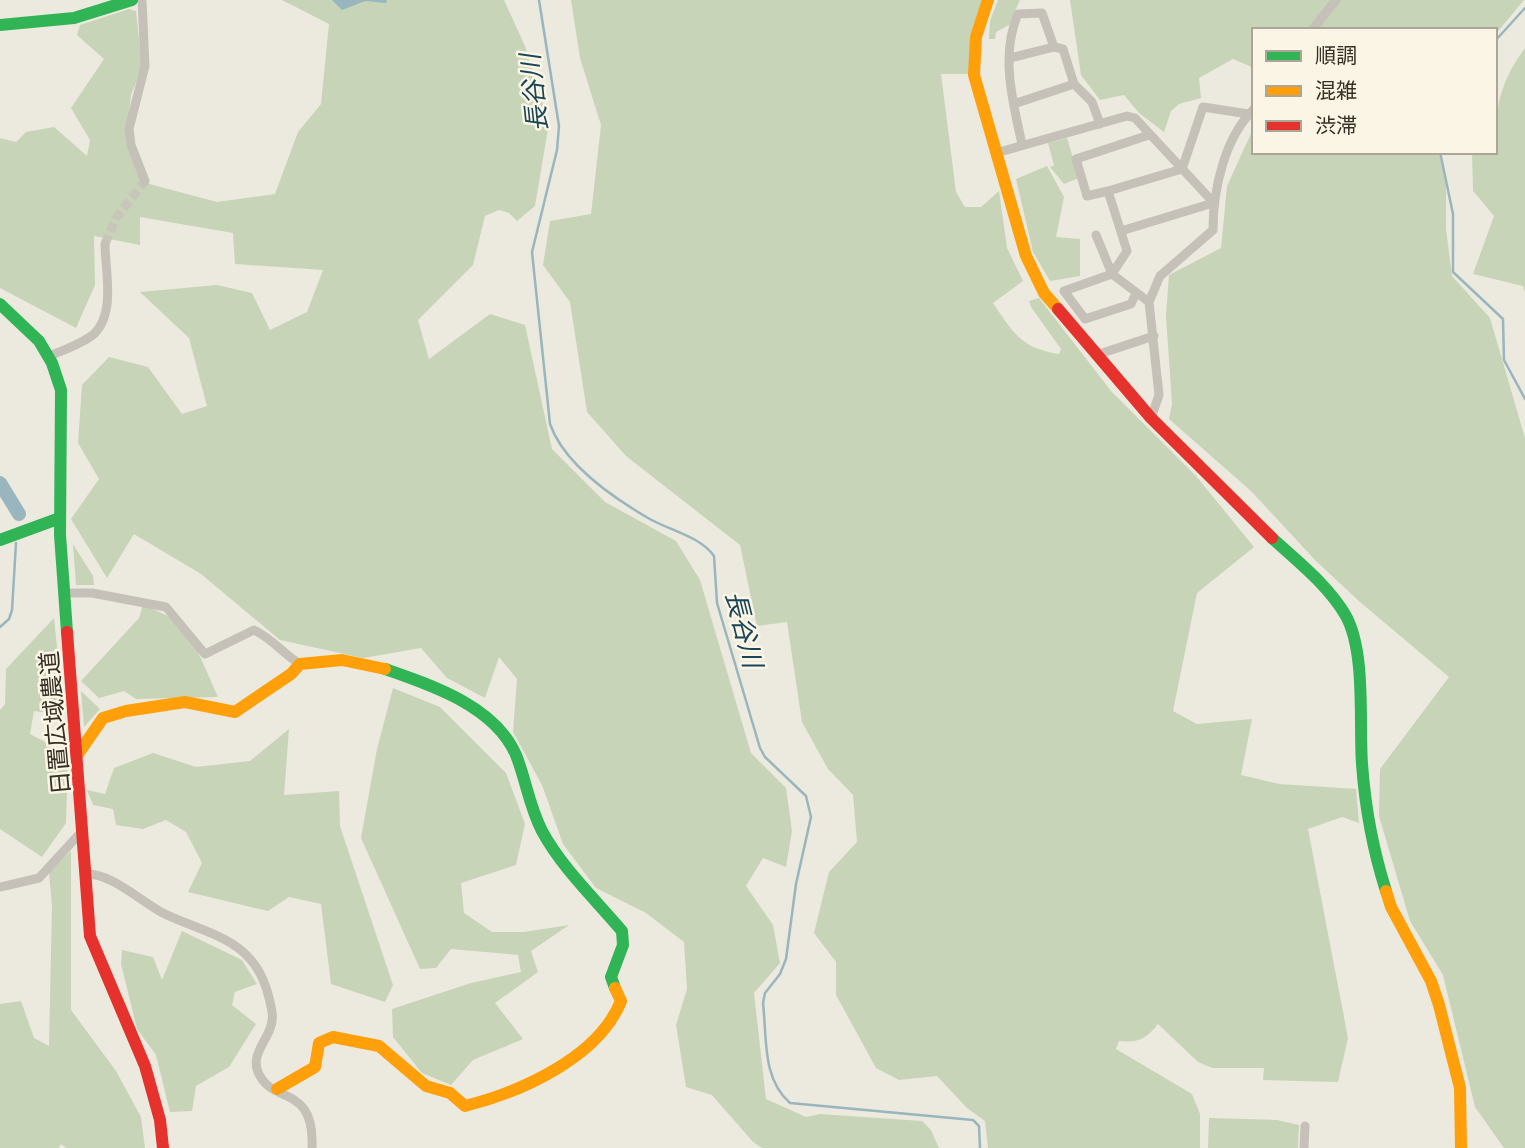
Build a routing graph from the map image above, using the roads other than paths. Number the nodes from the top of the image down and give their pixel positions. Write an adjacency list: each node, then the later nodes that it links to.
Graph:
1 (132, 0): 5 (street)
2 (142, 0): 17 (street)
3 (988, 0): 15 (street)
4 (1336, 0): 6 (street)
5 (0, 25)
6 (1313, 28)
7 (1054, 47): 8 (street); 8 (street); 9 (street)
8 (1010, 58): 10 (street)
9 (1074, 84): 10 (street); 12 (street)
10 (1014, 104): 14 (street)
11 (1251, 112): 16 (street); 19 (street)
12 (1100, 124): 13 (street); 14 (street)
13 (1149, 135): 16 (street); 18 (street)
14 (1022, 144): 15 (street)
15 (996, 153): 28 (street)
16 (1182, 169): 18 (street); 19 (street)
17 (145, 181)
18 (1108, 191): 20 (street)
19 (1213, 203): 20 (street); 25 (street)
20 (1121, 231): 23 (street)
21 (1096, 235): 23 (street)
22 (105, 244): 29 (street)
23 (1112, 274): 24 (street); 24 (street)
24 (1136, 293): 25 (street)
25 (1149, 302): 27 (street)
26 (0, 304): 29 (street, 日置広域農道)
27 (1154, 336): 28 (street); 30 (street)
28 (1096, 355): 30 (street)
29 (50, 356): 31 (street, 日置広域農道)
30 (1151, 418): 44 (street)
31 (60, 518): 32 (street); 33 (street, 日置広域農道)
32 (0, 540)
33 (63, 593): 34 (street); 35 (street, 日置広域農道)
34 (300, 664): 35 (street); 39 (street)
35 (79, 754): 36 (street, 日置広域農道)
36 (84, 829): 37 (street, 日置広域農道); 38 (street)
37 (86, 874): 39 (street); 41 (street, 日置広域農道)
38 (0, 887)
39 (277, 1089): 42 (street)
40 (1305, 1126): 43 (street)
41 (163, 1148)
42 (312, 1148)
43 (1304, 1148)
44 (1461, 1148)

